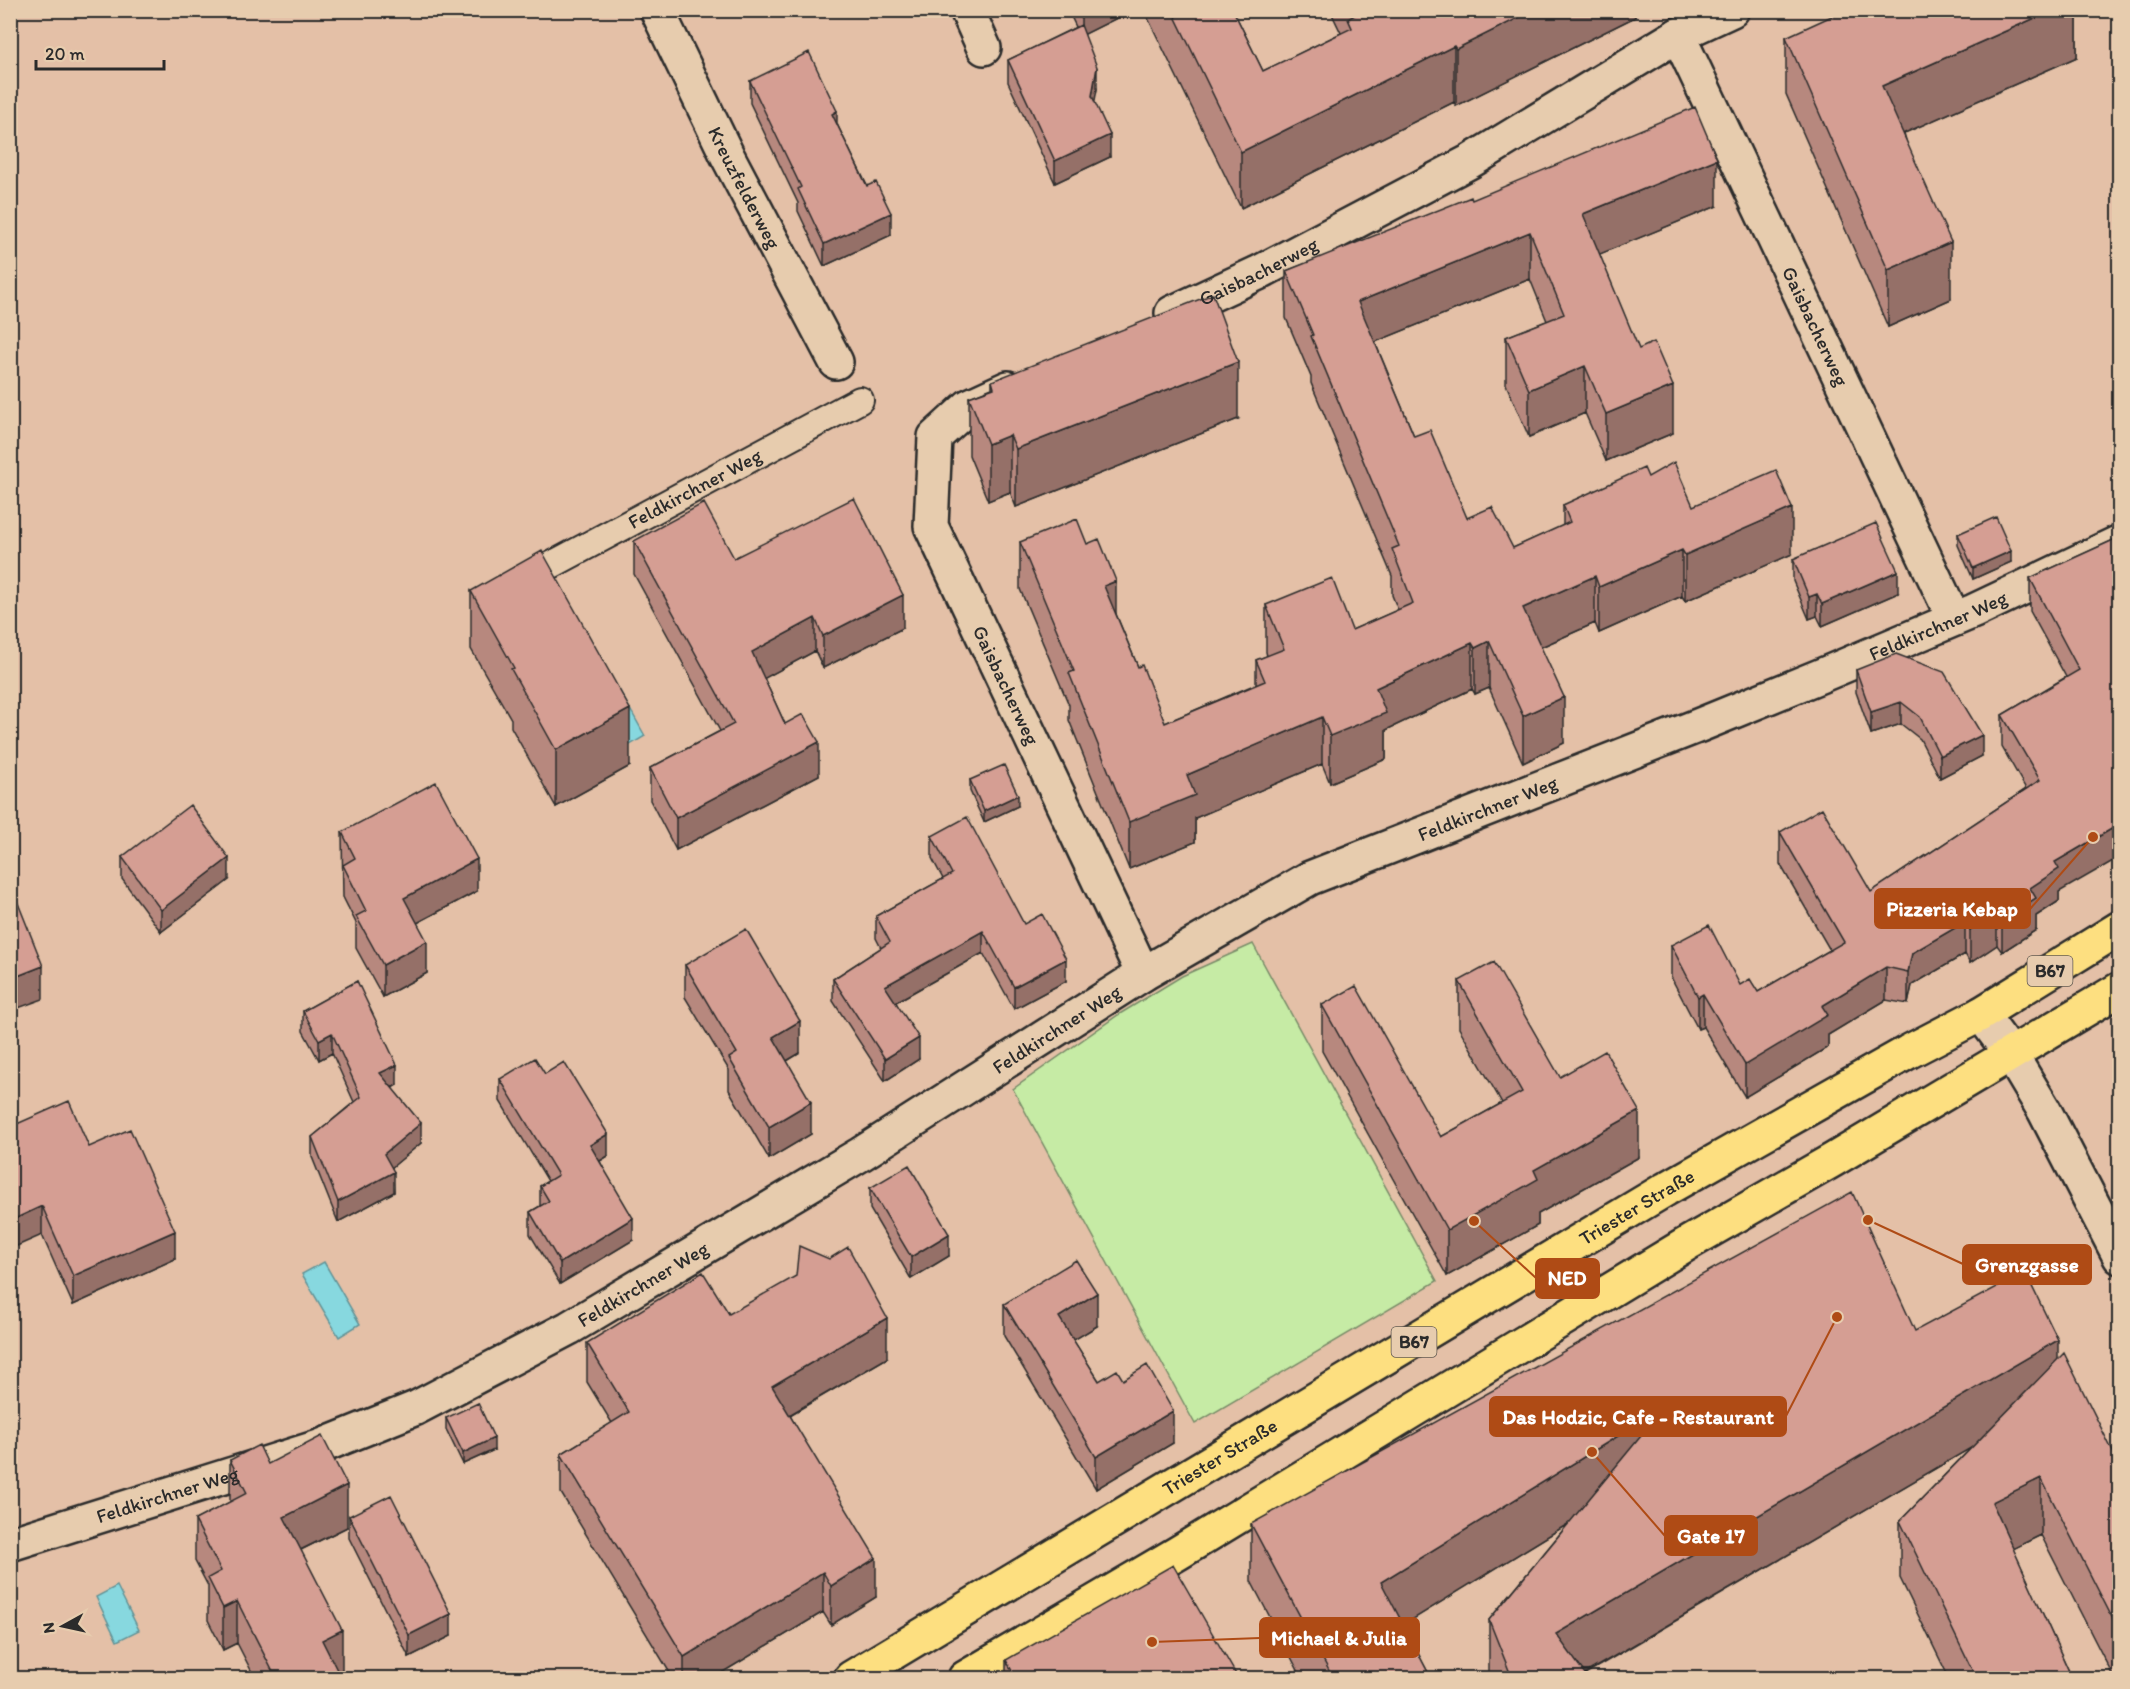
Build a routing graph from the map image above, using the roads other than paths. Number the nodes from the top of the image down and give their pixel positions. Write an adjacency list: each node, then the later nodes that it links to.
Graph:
1 (657, 10): 7 (street, Kreuzfelderweg)
2 (967, 10): 5 (street)
3 (1732, 10): 4 (street, Gaisbacherweg)
4 (1678, 35): 6 (street, Gaisbacherweg); 12 (street, Gaisbacherweg)
5 (984, 48)
6 (1141, 327)
7 (836, 362)
8 (1034, 377): 14 (street, Gaisbacherweg)
9 (860, 400): 11 (lane, Feldkirchner Weg)
10 (2120, 542): 12 (street, Feldkirchner Weg)
11 (529, 578)
12 (1954, 619): 14 (street, Feldkirchner Weg)
13 (2120, 928): 16 (main road, Triester Straße / B67)
14 (1143, 974): 19 (street, Feldkirchner Weg)
15 (2120, 989): 17 (main road, B67)
16 (1981, 1014): 17 (street); 20 (main road, Triester Straße / B67)
17 (2010, 1053): 18 (street); 21 (main road, B67)
18 (2120, 1257)
19 (10, 1544)
20 (851, 1678)
21 (965, 1678)

